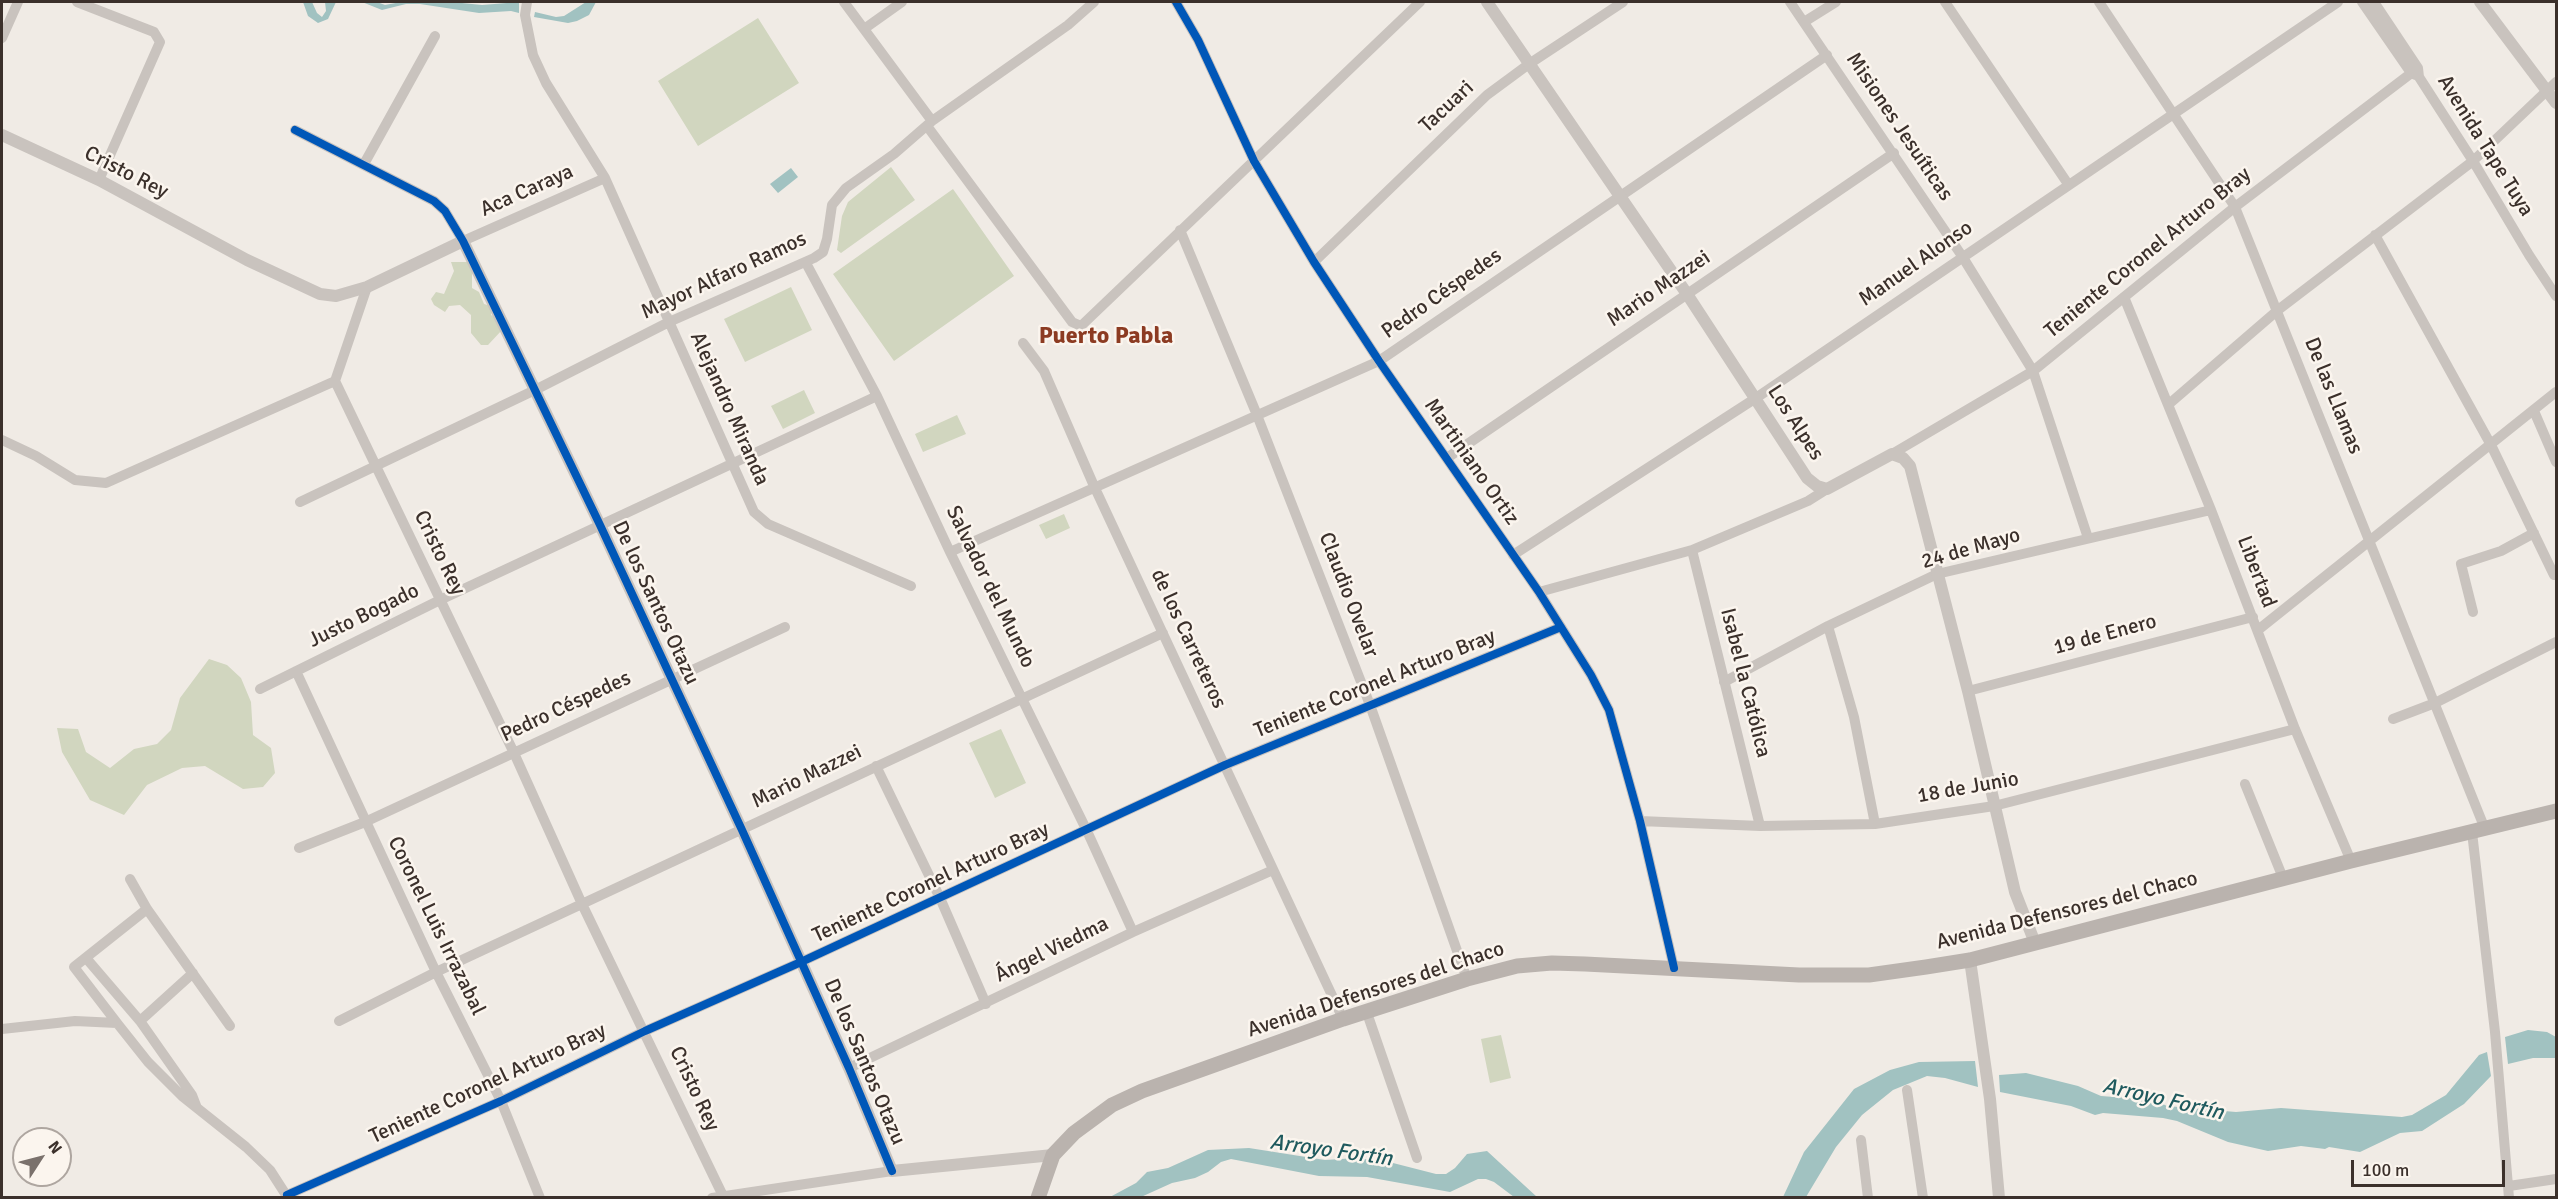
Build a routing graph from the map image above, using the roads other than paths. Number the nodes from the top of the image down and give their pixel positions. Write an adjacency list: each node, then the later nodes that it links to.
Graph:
1 (18, 2): 22 (street)
2 (76, 2): 37 (street)
3 (527, 2): 36 (street, Alejandro Miranda)
4 (844, 2): 20 (street)
5 (902, 2): 20 (street)
6 (1094, 2): 29 (street, Mayor Alfaro Ramos)
7 (1176, 2): 33 (street, Martiniano Ortiz)
8 (1420, 2): 33 (street)
9 (1487, 2): 24 (street, Los Alpes)
10 (1623, 2): 24 (street, Tacuari)
11 (1790, 2): 19 (street, Misiones Jesuíticas)
12 (1836, 2): 19 (street)
13 (1945, 2): 38 (street)
14 (2099, 2): 28 (street, De las Llamas)
15 (2338, 2): 28 (street, Manuel Alonso)
16 (2362, 2): 25 (street, Avenida Tape Tuya)
17 (2374, 2): 25 (street, Avenida Tape Tuya)
18 (2480, 2): 26 (street)
19 (1804, 22): 23 (street, Misiones Jesuíticas)
20 (864, 29): 29 (street)
21 (435, 36): 35 (street)
22 (2, 38)
23 (1827, 55): 32 (street, Misiones Jesuíticas); 39 (street, Pedro Céspedes)
24 (1529, 64): 39 (street, Los Alpes); 45 (street, Tacuari)
25 (2416, 72): 34 (street, Avenida Tape Tuya); 40 (street, Teniente Coronel Arturo Bray)
26 (2552, 86): 27 (street); 34 (street)
27 (2556, 103)
28 (2174, 113): 38 (street, Manuel Alonso); 40 (street, De las Llamas)
29 (930, 124): 41 (street); 46 (street, Mayor Alfaro Ramos)
30 (295, 130): 35 (street, De los Santos Otazu)
31 (2, 135): 37 (street, Cristo Rey)
32 (1894, 153): 44 (street, Misiones Jesuíticas); 48 (street, Mario Mazzei)
33 (1254, 161): 41 (street); 45 (street, Martiniano Ortiz)
34 (2473, 161): 42 (street); 49 (street, Avenida Tape Tuya)
35 (364, 164): 43 (street, De los Santos Otazu)
36 (605, 178): 43 (street, Aca Caraya); 52 (street, Alejandro Miranda)
37 (99, 180): 47 (street, Cristo Rey)
38 (2068, 184): 44 (street, Manuel Alonso)
39 (1618, 195): 48 (street, Los Alpes); 54 (street, Pedro Céspedes)
40 (2235, 207): 50 (street, Teniente Coronel Arturo Bray); 51 (street, De las Llamas)
41 (1180, 230): 63 (street, Claudio Ovelar)
42 (2375, 235): 51 (street); 65 (street)
43 (463, 241): 47 (street, Aca Caraya); 57 (street, De los Santos Otazu)
44 (1962, 256): 55 (street, Misiones Jesuíticas); 60 (street, Manuel Alonso)
45 (1314, 262): 54 (street, Martiniano Ortiz)
46 (806, 263): 52 (street, Mayor Alfaro Ramos); 59 (street, Salvador del Mundo)
47 (367, 287): 56 (street)
48 (1687, 294): 60 (street, Los Alpes); 67 (street, Mario Mazzei)
49 (2556, 296)
50 (2124, 297): 55 (street, Teniente Coronel Arturo Bray); 61 (street, Libertad)
51 (2278, 310): 61 (street); 78 (street, De las Llamas)
52 (669, 322): 57 (street, Mayor Alfaro Ramos); 68 (street, Alejandro Miranda)
53 (1023, 343): 71 (street, de los Carreteros)
54 (1379, 361): 63 (street, Pedro Céspedes); 67 (street, Martiniano Ortiz)
55 (2033, 371): 66 (street, Teniente Coronel Arturo Bray); 77 (street, Misiones Jesuíticas)
56 (335, 381): 64 (street); 70 (street, Cristo Rey)
57 (534, 390): 70 (street, Mayor Alfaro Ramos); 75 (street, De los Santos Otazu)
58 (2556, 392): 62 (street)
59 (877, 396): 68 (street, Justo Bogado); 80 (street, Salvador del Mundo)
60 (1756, 398): 72 (street, Los Alpes); 81 (street, Manuel Alonso)
61 (2169, 404): 74 (street, Libertad)
62 (2534, 411): 65 (street); 69 (street)
63 (1257, 415): 71 (street, Pedro Céspedes); 102 (street, Claudio Ovelar)
64 (2, 440)
65 (2491, 445): 76 (street); 78 (street)
66 (1892, 454): 72 (street, Los Alpes); 82 (street)
67 (1447, 459): 81 (street, Martiniano Ortiz)
68 (733, 461): 75 (street, Justo Bogado); 84 (street, Alejandro Miranda)
69 (2556, 462)
70 (375, 465): 73 (street, Mayor Alfaro Ramos); 86 (street, Cristo Rey)
71 (1094, 486): 80 (street, Pedro Céspedes); 93 (street, de los Carreteros)
72 (1827, 489): 79 (street)
73 (300, 502)
74 (2211, 510): 77 (street, 24 de Mayo); 88 (street, Libertad)
75 (600, 525): 86 (street, Justo Bogado); 96 (street, De los Santos Otazu)
76 (2534, 533): 83 (street); 87 (street)
77 (2088, 538): 82 (street, 24 de Mayo)
78 (2370, 541): 92 (street); 101 (street, De las Llamas)
79 (1692, 550): 85 (street); 97 (street, Isabel la Católica)
80 (950, 552): 100 (street, Salvador del Mundo)
81 (1513, 555): 85 (street, Martiniano Ortiz)
82 (1937, 574): 89 (street, 24 de Mayo); 99 (street)
83 (2554, 575)
84 (911, 586)
85 (1539, 592): 91 (street, Martiniano Ortiz)
86 (440, 600): 95 (street, Justo Bogado); 105 (street, Cristo Rey)
87 (2473, 612)
88 (2253, 617): 92 (street, Libertad); 99 (street, 19 de Enero)
89 (1828, 626): 97 (street, 24 de Mayo); 113 (street)
90 (785, 627): 96 (street, Pedro Céspedes)
91 (1561, 627): 102 (street, Teniente Coronel Arturo Bray); 111 (street, Martiniano Ortiz)
92 (2258, 630): 104 (street, Libertad)
93 (1163, 633): 100 (street, Mario Mazzei); 106 (street, de los Carreteros)
94 (2556, 642): 101 (street)
95 (296, 671): 98 (street, Justo Bogado); 112 (street, Coronel Luis Irrazabal)
96 (671, 679): 105 (street, Pedro Céspedes); 115 (street, De los Santos Otazu)
97 (1724, 682): 114 (street, Isabel la Católica)
98 (260, 689)
99 (1968, 691): 109 (street)
100 (1023, 698): 107 (street, Mario Mazzei); 117 (street, Salvador del Mundo)
101 (2435, 703): 103 (street); 116 (street, De las Llamas)
102 (1370, 705): 106 (street, Teniente Coronel Arturo Bray); 134 (street, Claudio Ovelar)
103 (2392, 720)
104 (2295, 729): 109 (street, 18 de Junio); 119 (street, Libertad)
105 (514, 753): 112 (street, Pedro Céspedes); 124 (street, Cristo Rey)
106 (1225, 765): 117 (street, Teniente Coronel Arturo Bray); 120 (street, de los Carreteros)
107 (876, 766): 115 (street, Mario Mazzei); 123 (street)
108 (2245, 784): 121 (street)
109 (1994, 806): 113 (street, 18 de Junio); 127 (street)
110 (2556, 811): 116 (main road, Avenida Defensores del Chaco)
111 (1640, 821): 114 (street, 18 de Junio); 131 (street, Martiniano Ortiz)
112 (365, 822): 118 (street, Pedro Céspedes); 132 (street, Coronel Luis Irrazabal)
113 (1875, 824): 114 (street, 18 de Junio)
114 (1760, 826)
115 (742, 830): 124 (street, Mario Mazzei); 130 (street, De los Santos Otazu)
116 (2479, 830): 119 (main road, Avenida Defensores del Chaco); 153 (street, De las Llamas)
117 (1087, 831): 123 (street, Teniente Coronel Arturo Bray); 126 (street, Salvador del Mundo)
118 (299, 848)
119 (2351, 861): 121 (main road, Avenida Defensores del Chaco)
120 (1274, 870): 126 (street, Ángel Viedma); 137 (street, de los Carreteros)
121 (2283, 878): 127 (main road, Avenida Defensores del Chaco)
122 (130, 879): 125 (street)
123 (940, 898): 130 (street, Teniente Coronel Arturo Bray); 135 (street)
124 (582, 904): 132 (street, Mario Mazzei); 143 (street, Cristo Rey)
125 (147, 909): 128 (street); 133 (street)
126 (1133, 932): 135 (street, Ángel Viedma)
127 (2035, 943): 129 (main road, Avenida Defensores del Chaco)
128 (86, 958): 139 (street); 140 (street)
129 (1970, 960): 131 (main road, Avenida Defensores del Chaco); 160 (street)
130 (801, 962): 143 (street, Teniente Coronel Arturo Bray); 144 (street, De los Santos Otazu)
131 (1674, 968): 134 (main road, Avenida Defensores del Chaco)
132 (436, 972): 138 (street, Mario Mazzei); 146 (street, Coronel Luis Irrazabal)
133 (193, 973): 139 (street); 141 (street)
134 (1467, 979): 136 (main road, Avenida Defensores del Chaco)
135 (986, 1004): 144 (street, Ángel Viedma)
136 (1366, 1013): 137 (main road, Avenida Defensores del Chaco); 150 (street)
137 (1342, 1019): 149 (main road, Avenida Defensores del Chaco)
138 (339, 1021)
139 (140, 1022): 147 (street)
140 (117, 1023): 142 (street); 147 (street)
141 (230, 1026)
142 (2, 1029)
143 (645, 1031): 146 (street, Teniente Coronel Arturo Bray); 156 (street, Cristo Rey)
144 (849, 1068): 151 (street, De los Santos Otazu)
145 (1907, 1090): 159 (street)
146 (501, 1101): 154 (street, Teniente Coronel Arturo Bray); 155 (street, Coronel Luis Irrazabal)
147 (197, 1109): 154 (street)
148 (1861, 1140): 158 (street)
149 (1053, 1155): 151 (street); 157 (main road, Avenida Defensores del Chaco)
150 (1417, 1158)
151 (892, 1171): 156 (street)
152 (2556, 1179): 153 (street)
153 (2509, 1186): 161 (street, De las Llamas)
154 (288, 1196)
155 (540, 1197)
156 (720, 1197)
157 (1038, 1197)
158 (1868, 1197)
159 (1923, 1197)
160 (1999, 1197)
161 (2510, 1197)

